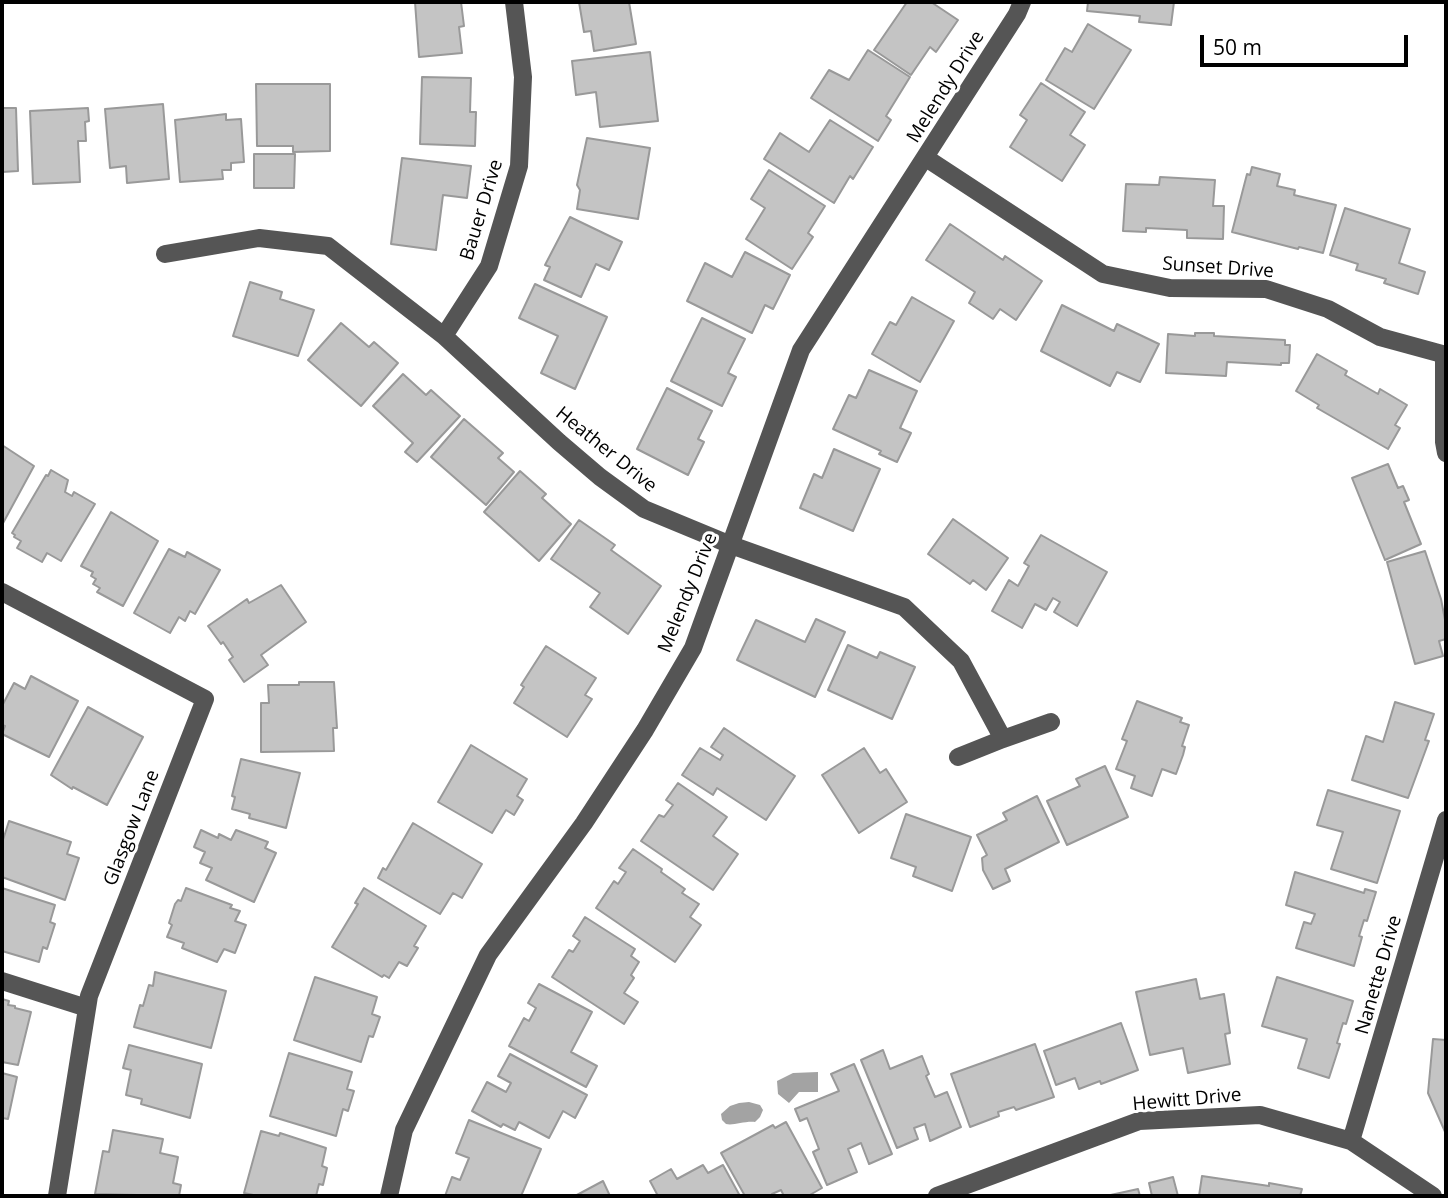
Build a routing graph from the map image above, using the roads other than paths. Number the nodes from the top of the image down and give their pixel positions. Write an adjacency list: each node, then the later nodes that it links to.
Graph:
1 (514, 2): 5 (street, Bauer Drive)
2 (1022, 2): 3 (street, Melendy Drive)
3 (926, 158): 6 (street, Sunset Drive); 8 (street, Melendy Drive)
4 (165, 254): 5 (street, Heather Drive)
5 (444, 336): 8 (street, Heather Drive)
6 (1445, 356): 7 (street)
7 (1446, 453)
8 (731, 545): 11 (street, Heather Drive); 18 (street, Melendy Drive)
9 (2, 592): 15 (street, Glasgow Lane)
10 (1051, 722): 11 (street)
11 (1003, 739): 12 (street)
12 (958, 757)
13 (1446, 820): 16 (street, Nanette Drive)
14 (2, 981): 15 (street)
15 (87, 1008): 17 (street, Glasgow Lane)
16 (1352, 1142): 19 (street, Hewitt Drive); 20 (street, Hewitt Drive)
17 (57, 1196)
18 (389, 1196)
19 (937, 1196)
20 (1433, 1196)

